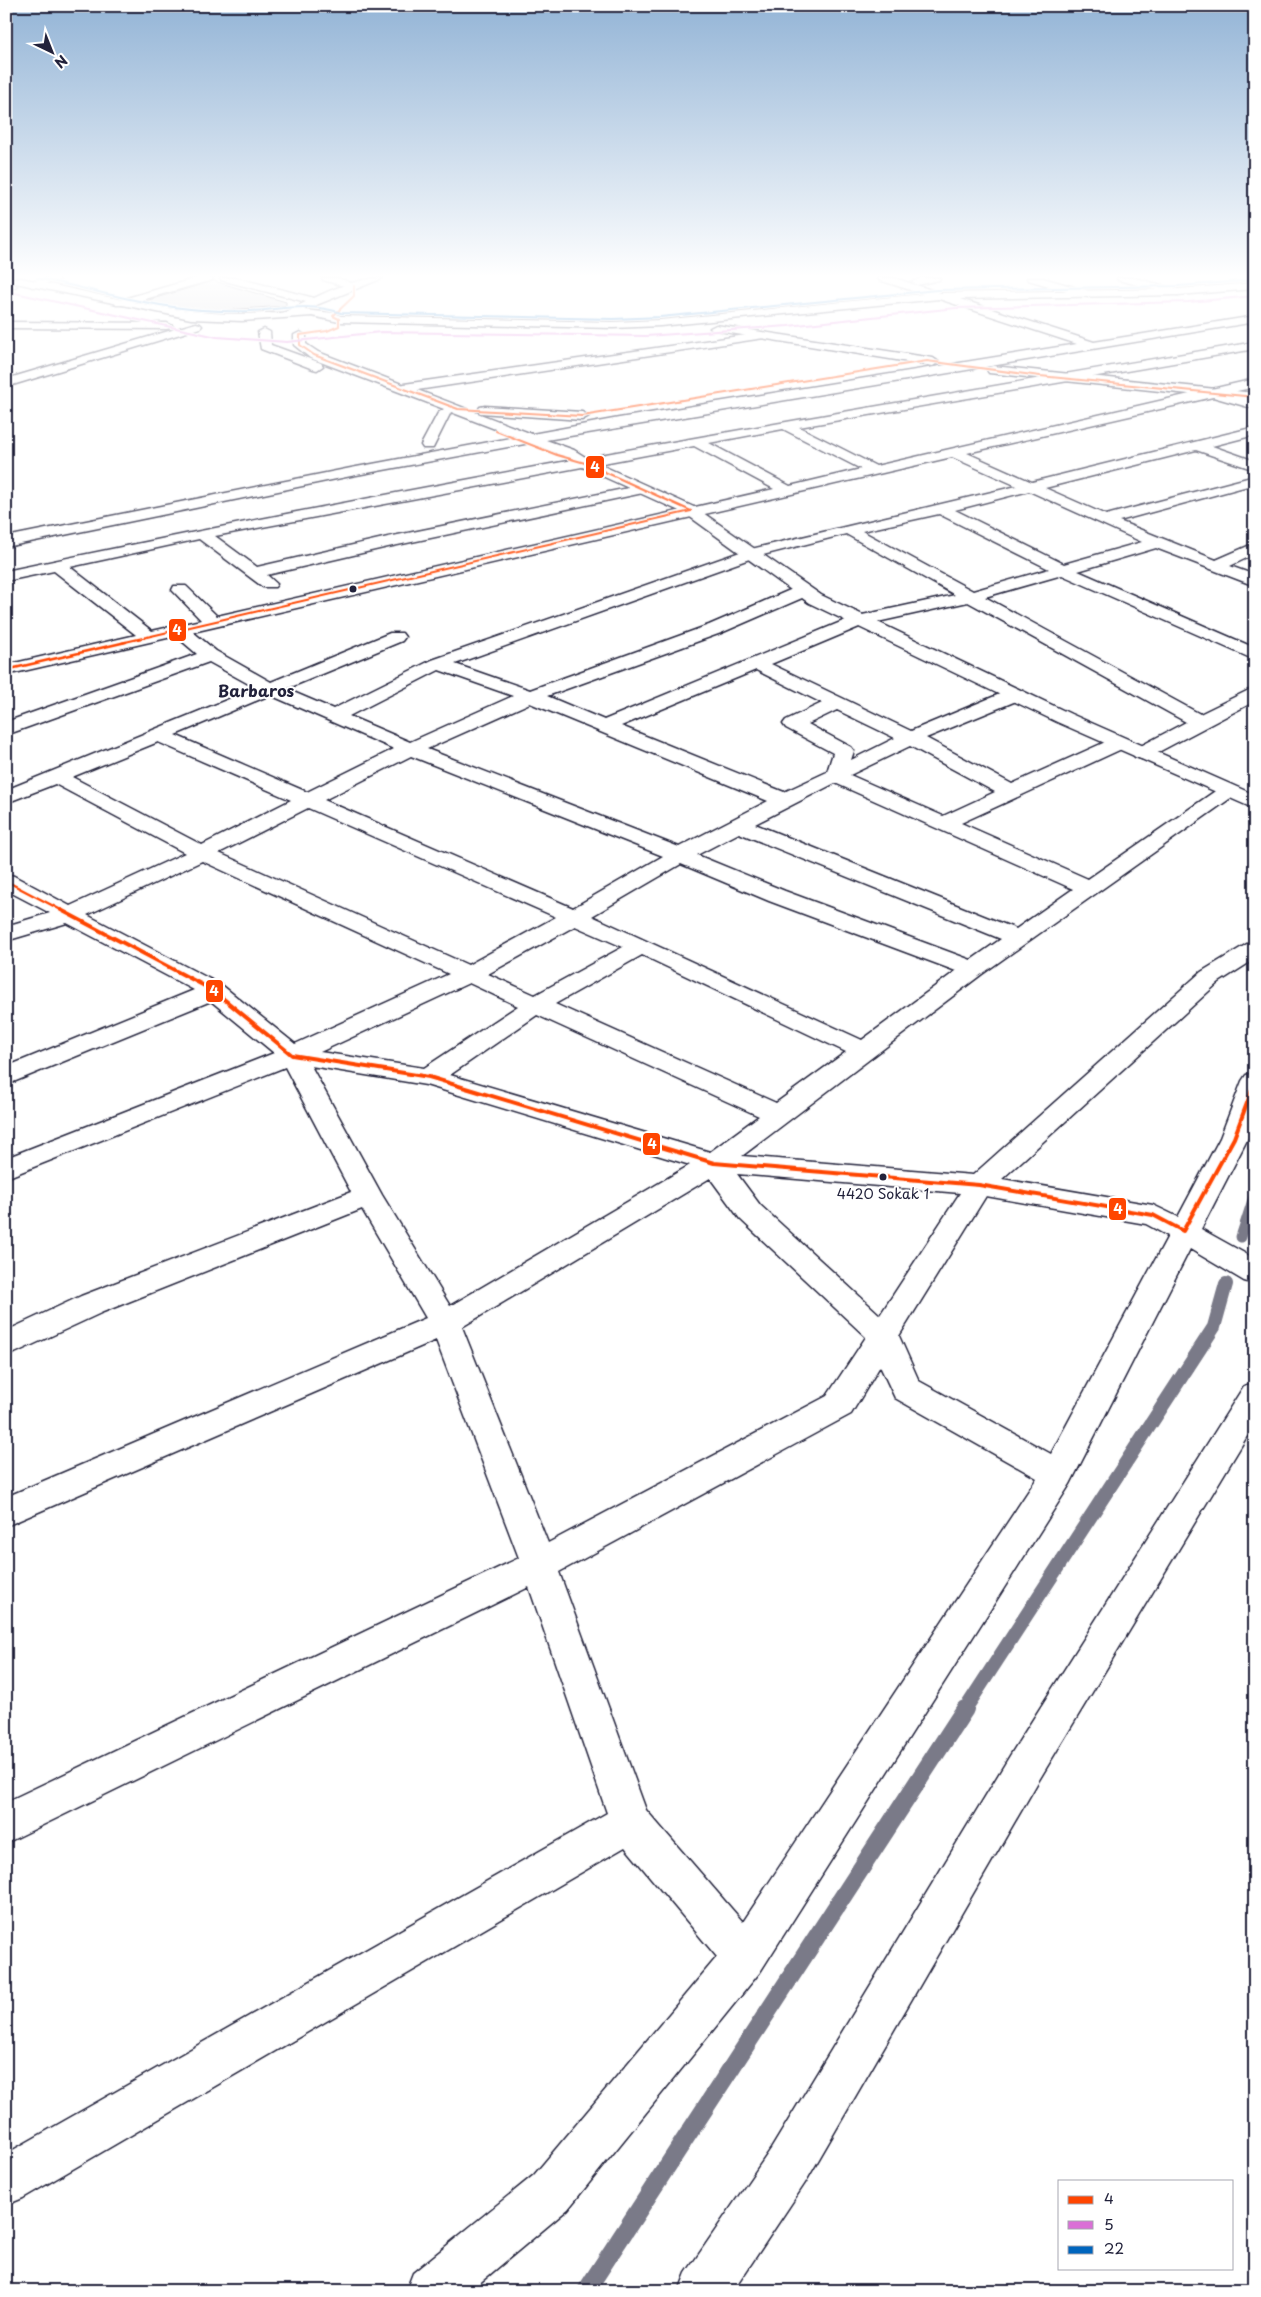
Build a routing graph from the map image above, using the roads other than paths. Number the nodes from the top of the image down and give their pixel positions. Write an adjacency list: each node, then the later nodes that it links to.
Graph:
1 (369, 385): 14 (street)
2 (396, 385): 9 (street)
3 (423, 385): 9 (street)
4 (775, 385): 15 (street)
5 (845, 385): 20 (street)
6 (1020, 385): 16 (street)
7 (1140, 385): 10 (street)
8 (1239, 385): 10 (street)
9 (404, 388): 13 (street)
10 (1213, 392): 11 (street); 12 (street); 24 (street)
11 (1255, 397)
12 (1255, 405)
13 (458, 409): 15 (street); 17 (street)
14 (445, 413): 17 (street); 22 (street)
15 (582, 416): 17 (street)
16 (785, 425): 21 (street); 27 (street)
17 (494, 430): 20 (street)
18 (1255, 431): 23 (street)
19 (456, 439): 22 (street)
20 (527, 439): 25 (street); 41 (street)
21 (696, 442): 25 (street); 31 (street)
22 (428, 445): 32 (street)
23 (1196, 445): 26 (street); 29 (street)
24 (953, 452): 27 (street); 29 (street)
25 (585, 463): 30 (street); 33 (street)
26 (1255, 466)
27 (873, 470): 31 (street)
28 (1255, 480): 37 (street)
29 (1028, 487): 34 (street); 37 (street)
30 (643, 490): 35 (street); 42 (street)
31 (787, 490): 35 (street)
32 (163, 495)
33 (352, 506): 36 (street); 40 (street)
34 (941, 509): 38 (street); 48 (street)
35 (691, 511): 45 (street); 50 (street)
36 (364, 518)
37 (1104, 520): 43 (street)
38 (848, 529): 45 (street); 55 (street)
39 (376, 530): 42 (street)
40 (202, 534): 46 (street); 49 (street)
41 (6, 542)
42 (388, 542): 49 (street); 50 (street)
43 (1157, 543): 47 (street); 48 (street)
44 (1255, 548): 47 (street)
45 (749, 554): 54 (street); 65 (street)
46 (57, 565): 51 (street); 60 (street)
47 (1217, 566): 52 (street)
48 (1063, 570): 55 (street); 63 (street)
49 (253, 573): 56 (street)
50 (419, 574): 56 (street)
51 (6, 576)
52 (1255, 581)
53 (180, 590): 58 (street)
54 (803, 591): 57 (street); 70 (street)
55 (972, 596): 57 (street); 73 (street)
56 (295, 602): 58 (street)
57 (859, 621): 64 (street); 69 (street)
58 (213, 622): 59 (street)
59 (178, 629): 60 (street); 62 (street)
60 (149, 637): 66 (street)
61 (396, 637): 67 (street)
62 (210, 655): 67 (street); 75 (street)
63 (1255, 655)
64 (755, 663): 71 (street); 74 (street)
65 (438, 664): 70 (street); 72 (street)
66 (7, 669)
67 (271, 689): 72 (street); 76 (street)
68 (1255, 693): 73 (street)
69 (1014, 694): 77 (street); 78 (street)
70 (530, 696): 74 (street); 79 (street)
71 (837, 703): 77 (street); 81 (street)
72 (334, 716): 79 (street)
73 (1200, 722): 80 (street)
74 (603, 727): 87 (street)
75 (6, 729)
76 (159, 735): 82 (street); 86 (street)
77 (910, 738): 81 (street); 84 (street)
78 (1118, 743): 80 (street); 84 (street)
79 (410, 749): 86 (street); 92 (street)
80 (1142, 753): 83 (street)
81 (835, 776): 87 (street); 89 (street)
82 (56, 777): 85 (street); 91 (street)
83 (1228, 791): 88 (street); 94 (street)
84 (1011, 792): 89 (street)
85 (6, 797)
86 (309, 800): 91 (street); 96 (street)
87 (785, 800): 90 (street)
88 (1255, 803)
89 (942, 824): 94 (street)
90 (738, 825): 92 (street); 98 (street)
91 (202, 853): 95 (street); 102 (street)
92 (680, 855): 96 (street); 101 (street)
93 (6, 881): 95 (street)
94 (1090, 888): 98 (street)
95 (68, 915): 97 (street); 103 (street)
96 (574, 917): 99 (street); 102 (street)
97 (6, 934)
98 (1018, 938): 101 (street)
99 (641, 946): 104 (street); 105 (street)
100 (1255, 949): 113 (street)
101 (974, 969): 105 (street)
102 (469, 974): 104 (street); 106 (street)
103 (214, 991): 106 (street); 107 (street)
104 (535, 1005): 108 (street); 110 (street)
105 (865, 1051): 110 (street)
106 (292, 1055): 108 (street); 112 (street); 114 (street)
107 (6, 1076)
108 (429, 1077): 111 (street)
109 (1255, 1081): 115 (street)
110 (779, 1115): 111 (street)
111 (714, 1163): 113 (street); 117 (street); 118 (street)
112 (6, 1169)
113 (979, 1185): 115 (street); 118 (street)
114 (368, 1196): 117 (street); 119 (street)
115 (1183, 1231): 116 (street); 121 (street)
116 (1255, 1273)
117 (445, 1323): 122 (street); 123 (street)
118 (883, 1335): 121 (street); 123 (street)
119 (6, 1345)
120 (1255, 1395): 129 (street)
121 (1058, 1474): 126 (street)
122 (6, 1512)
123 (539, 1565): 124 (street); 125 (street)
124 (630, 1822): 126 (street); 127 (street)
125 (6, 1823)
126 (745, 1957): 128 (street)
127 (6, 2181)
128 (431, 2291)
129 (704, 2291)

